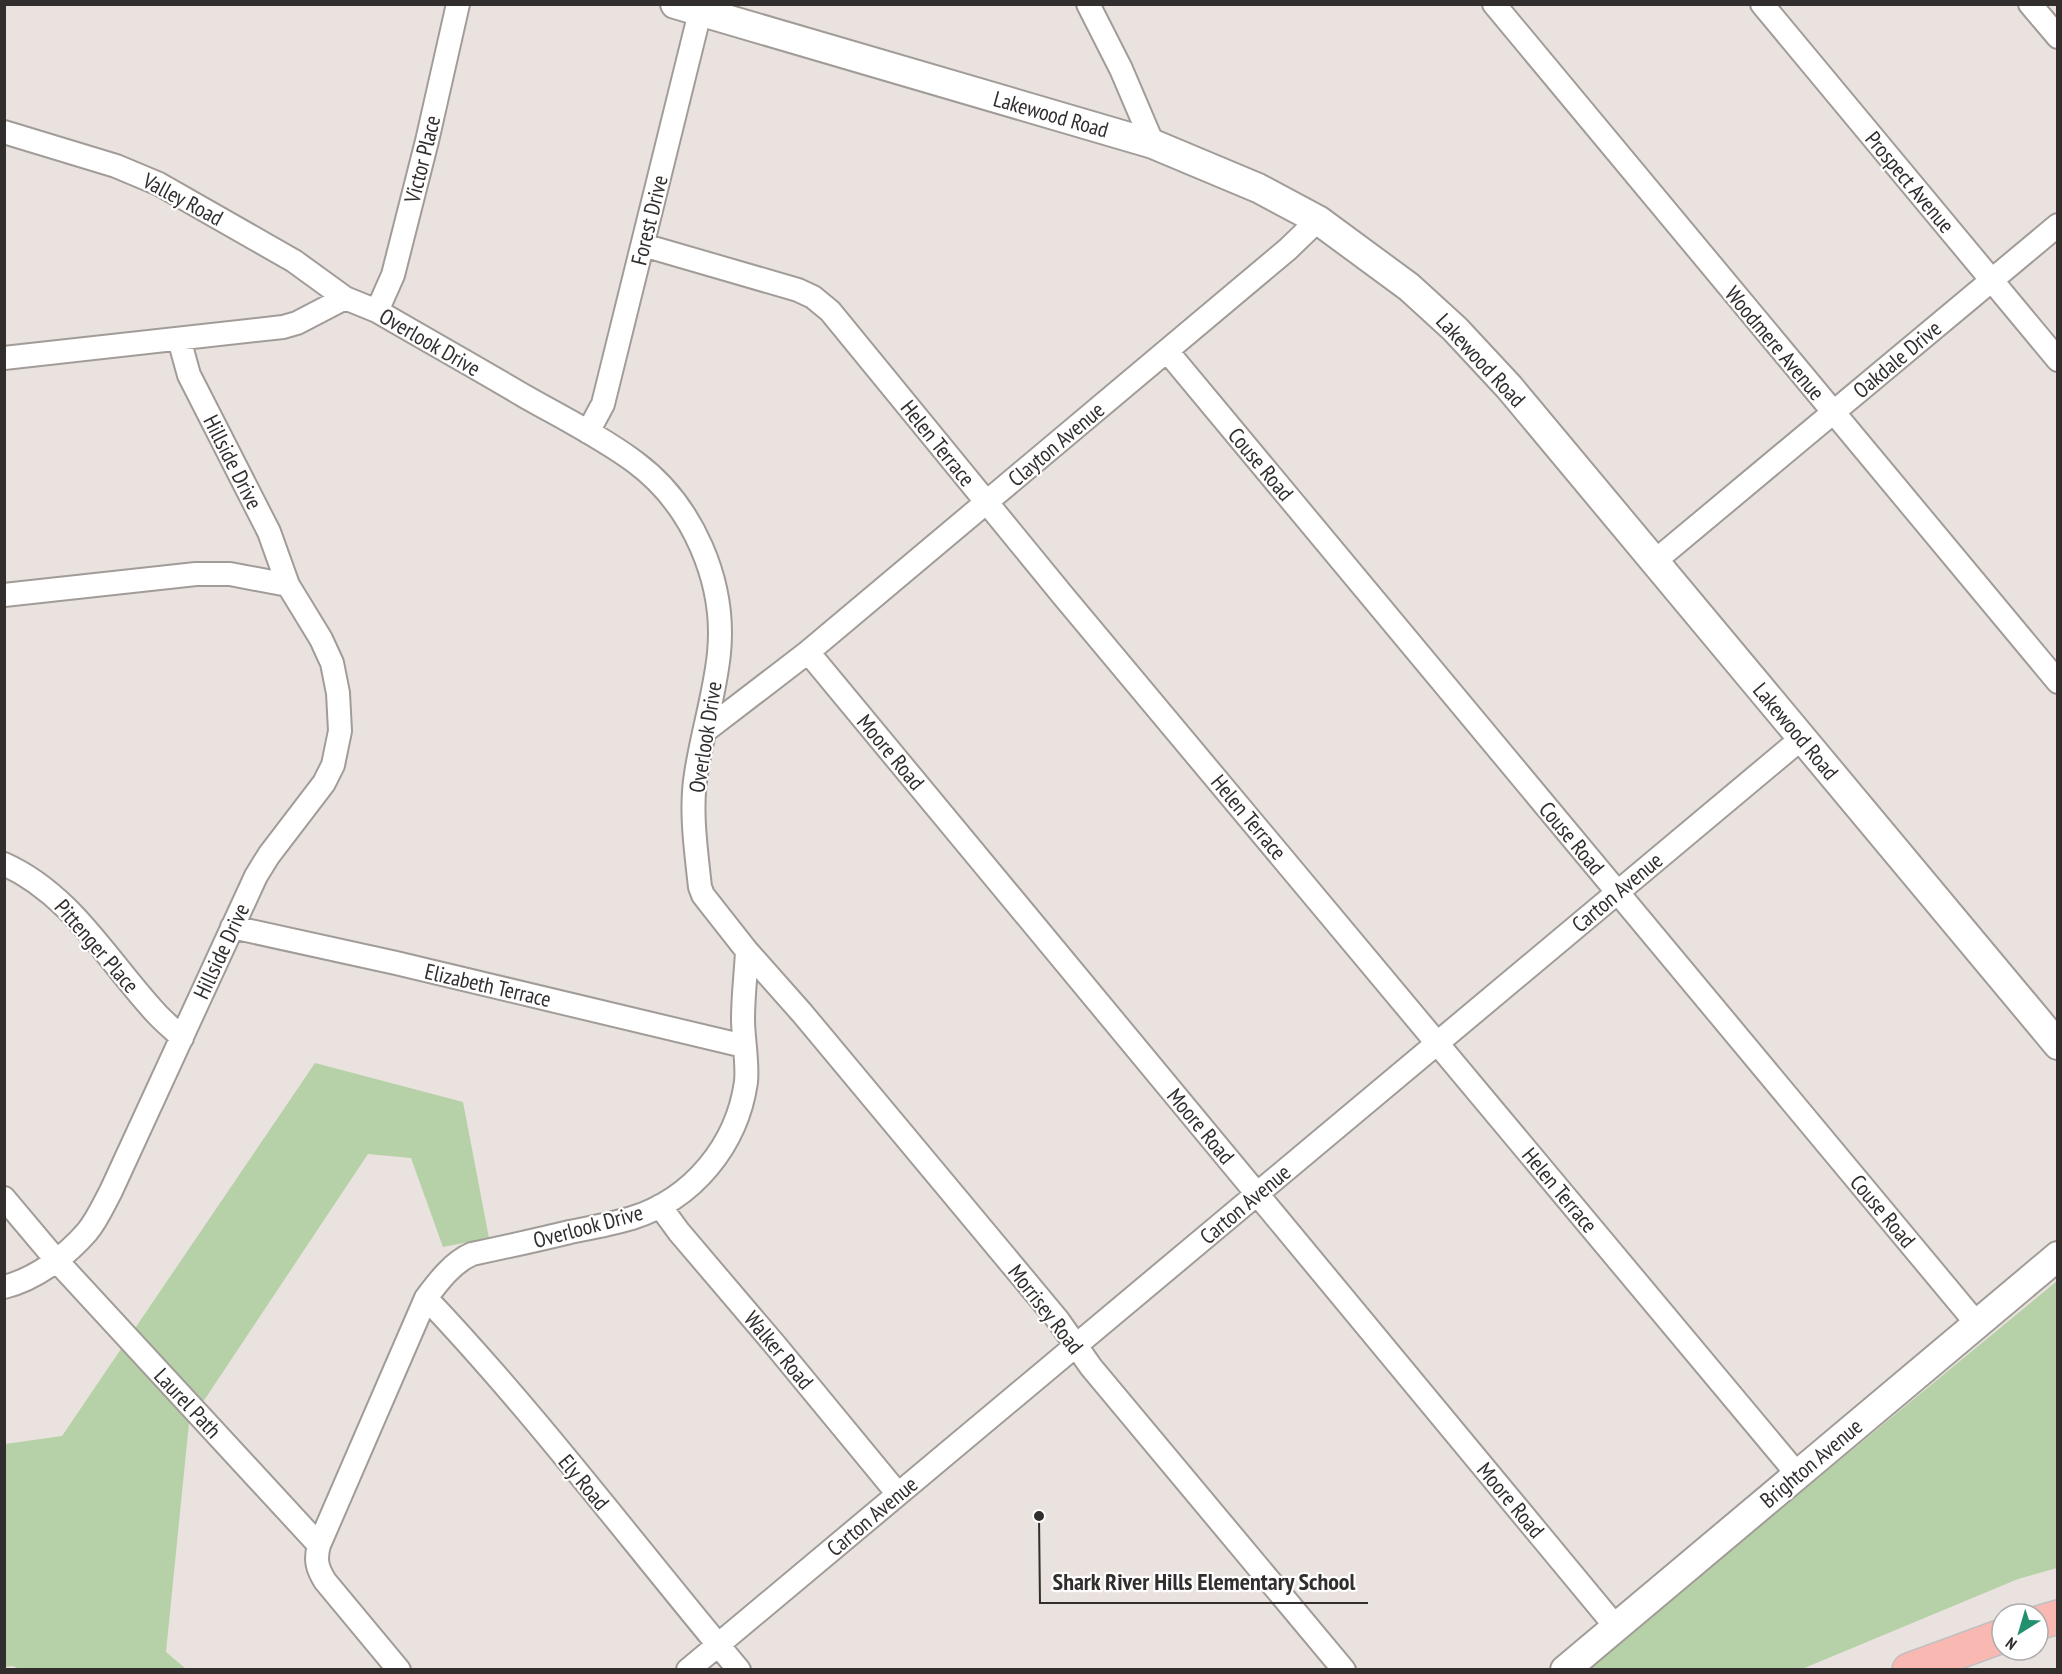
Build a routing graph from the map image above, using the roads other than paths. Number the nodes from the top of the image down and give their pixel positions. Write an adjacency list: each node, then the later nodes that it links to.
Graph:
1 (458, 4): 15 (street, Victor Place)
2 (1088, 4): 9 (street)
3 (1494, 4): 20 (street, Woodmere Avenue)
4 (1762, 4): 13 (street, Prospect Avenue)
5 (2030, 4): 7 (street)
6 (692, 7): 9 (street, Lakewood Road); 12 (street, Forest Drive)
7 (2058, 37)
8 (4, 132): 14 (street, Valley Road)
9 (1153, 144): 10 (street, Lakewood Road)
10 (1318, 220): 17 (street, Clayton Avenue); 23 (street, Lakewood Road)
11 (2058, 225): 13 (street, Oakdale Drive)
12 (643, 245): 21 (street, Forest Drive); 22 (street, Helen Terrace)
13 (1992, 280): 19 (street, Prospect Avenue); 20 (street, Oakdale Drive)
14 (345, 298): 15 (street, Overlook Drive); 16 (street)
15 (377, 311): 21 (street, Overlook Drive)
16 (178, 339): 18 (street); 24 (street, Hillside Drive)
17 (1167, 351): 22 (street, Clayton Avenue); 31 (street, Couse Road)
18 (4, 358)
19 (2058, 360)
20 (1833, 412): 23 (street, Oakdale Drive); 27 (street, Woodmere Avenue)
21 (588, 432): 28 (street, Overlook Drive)
22 (987, 502): 26 (street, Clayton Avenue); 35 (street, Helen Terrace)
23 (1655, 561): 29 (street, Lakewood Road)
24 (288, 585): 25 (street); 32 (street, Hillside Drive)
25 (4, 595)
26 (808, 652): 28 (street, Clayton Avenue); 38 (street, Moore Road)
27 (2058, 682)
28 (705, 731): 33 (street, Overlook Drive)
29 (1802, 738): 31 (street, Carton Avenue); 37 (street, Lakewood Road)
30 (4, 864): 34 (street, Pittenger Place)
31 (1617, 892): 35 (street, Carton Avenue); 45 (street, Couse Road)
32 (232, 927): 34 (street, Hillside Drive); 36 (street, Elizabeth Terrace)
33 (747, 951): 36 (street, Overlook Drive); 46 (street, Morrisey Road)
34 (182, 1038): 42 (street, Hillside Drive)
35 (1437, 1043): 38 (street, Carton Avenue); 47 (street, Helen Terrace)
36 (744, 1046): 40 (street, Overlook Drive)
37 (2058, 1046)
38 (1257, 1193): 46 (street, Carton Avenue); 50 (street, Moore Road)
39 (4, 1198): 42 (street, Laurel Path)
40 (660, 1206): 44 (street, Overlook Drive); 48 (street, Walker Road)
41 (2058, 1256): 45 (street, Brighton Avenue)
42 (57, 1261): 43 (street, Hillside Drive); 49 (street, Laurel Path)
43 (4, 1287)
44 (426, 1298): 49 (street, Overlook Drive); 52 (street, Ely Road)
45 (1977, 1324): 47 (street, Brighton Avenue)
46 (1076, 1345): 48 (street, Carton Avenue); 56 (street, Morrisey Road)
47 (1798, 1475): 50 (street, Brighton Avenue)
48 (898, 1494): 52 (street, Carton Avenue)
49 (319, 1545): 53 (street, Overlook Drive)
50 (1616, 1628): 57 (street, Brighton Avenue)
51 (1990, 1640): 58 (highway)
52 (718, 1644): 54 (street, Carton Avenue); 55 (street, Ely Road)
53 (399, 1670)
54 (688, 1670)
55 (739, 1670)
56 (1344, 1670)
57 (1565, 1670)
58 (1909, 1670)

